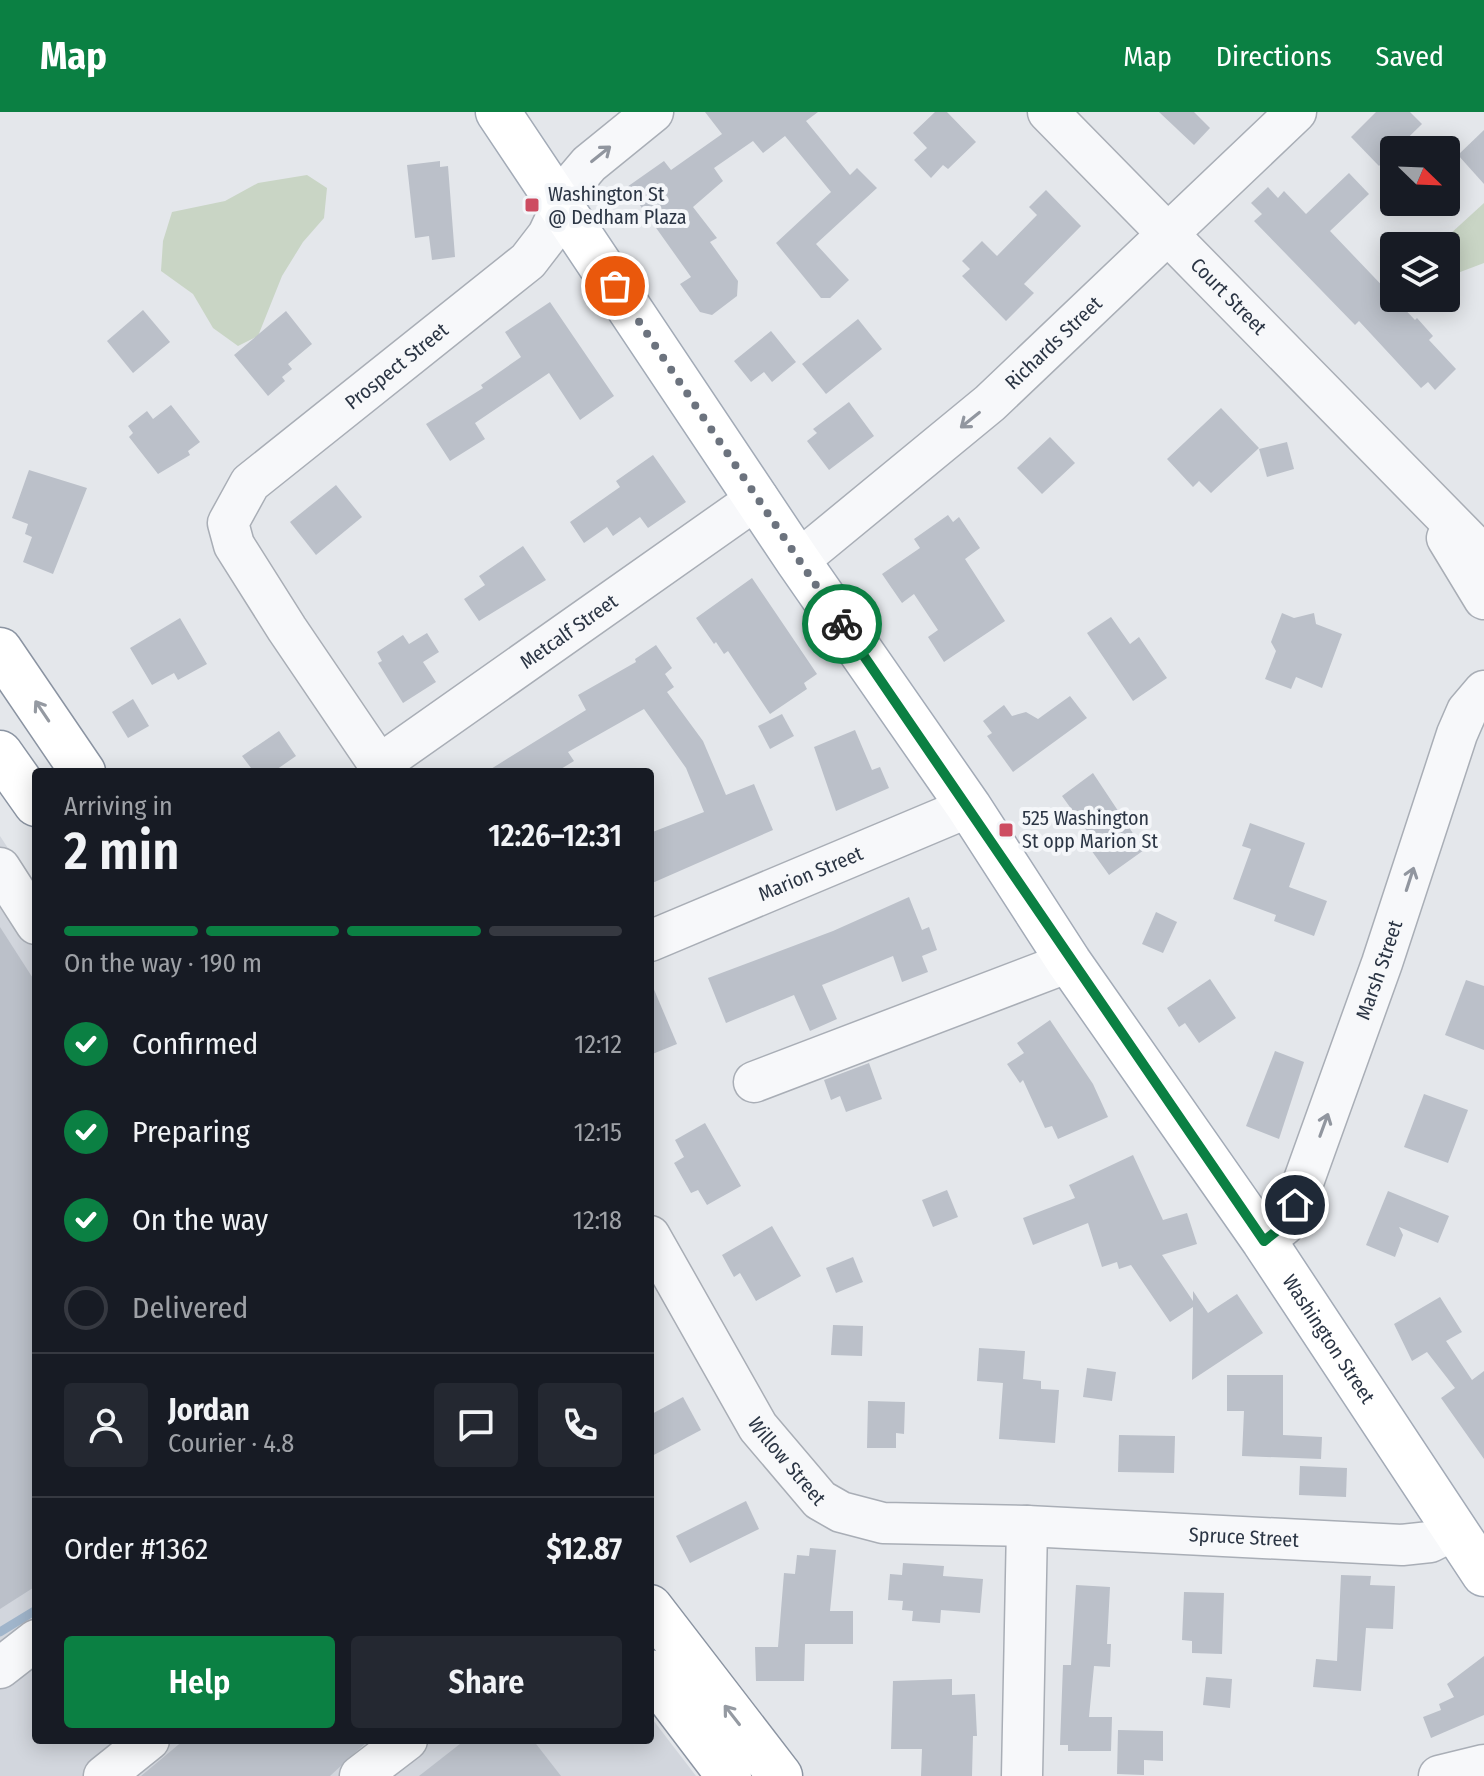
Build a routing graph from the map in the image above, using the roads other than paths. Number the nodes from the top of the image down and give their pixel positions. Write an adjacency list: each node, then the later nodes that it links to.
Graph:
1 (498, 112): 5 (main road, Washington Street)
2 (653, 112): 5 (street, Prospect Street, one-way to 2)
3 (1048, 112): 6 (street, Court Street)
4 (1296, 112): 6 (street, Richards Street)
5 (562, 207): 8 (main road, Washington Street); 15 (street, Prospect Street)
6 (1168, 231): 7 (street, Court Street); 10 (street, Richards Street, one-way to 10)
7 (1408, 482): 9 (street, Court Street); 11 (street, Court Street)
8 (758, 498): 10 (main road, Washington Street); 15 (street, Metcalf Street)
9 (1484, 556)
10 (798, 561): 16 (main road, Washington Street)
11 (1484, 599)
12 (0, 650): 14 (main road, one-way to 12)
13 (1484, 691): 22 (street, Marsh Street, one-way to 13)
14 (80, 768)
15 (382, 768)
16 (969, 807): 19 (street, Marion Street); 20 (main road, Washington Street)
17 (0, 868): 18 (street)
18 (32, 918)
19 (654, 939)
20 (1069, 962): 21 (street); 22 (main road, Washington Street)
21 (754, 1082)
22 (1264, 1241): 25 (main road, Washington Street)
23 (654, 1243): 24 (street, Willow Street)
24 (1027, 1526): 25 (street, Spruce Street); 38 (street)
25 (1456, 1529): 26 (main road, Washington Street)
26 (1484, 1574)
27 (654, 1612): 37 (main road, one-way to 27)
28 (32, 1643): 29 (street)
29 (0, 1668)
30 (654, 1677): 36 (main road)
31 (144, 1744): 34 (street)
32 (402, 1744): 35 (street)
33 (1482, 1770): 39 (street)
34 (104, 1776)
35 (360, 1776)
36 (729, 1776)
37 (780, 1776)
38 (1022, 1776)
39 (1439, 1776)

